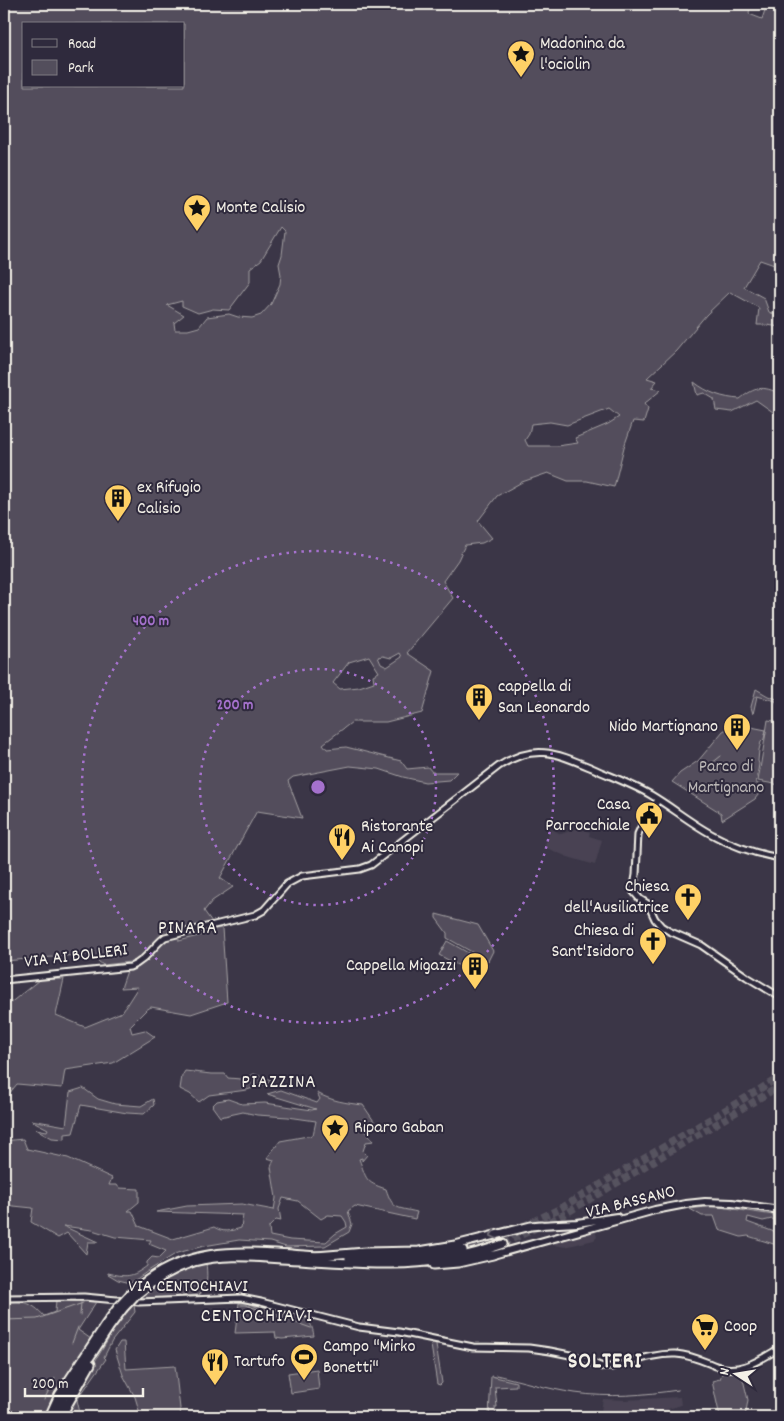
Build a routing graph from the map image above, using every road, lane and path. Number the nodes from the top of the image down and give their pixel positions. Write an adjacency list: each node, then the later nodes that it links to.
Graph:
1 (658, 800): 2 (street, VIA AI BOLLERI); 3 (street, VIA AI BOLLERI); 4 (street)
2 (780, 858)
3 (4, 980)
4 (780, 997)
5 (655, 1210): 6 (main road, VIA BASSANO); 7 (main road); 10 (main road, VIA BASSANO)
6 (780, 1210)
7 (540, 1225): 11 (highway, one-way to 11)
8 (503, 1244): 12 (highway)
9 (463, 1250): 11 (highway)
10 (493, 1255): 12 (highway)
11 (316, 1256): 13 (highway)
12 (367, 1264): 13 (highway)
13 (133, 1295): 15 (highway, bridge)
14 (4, 1298): 17 (street, VIA CENTOCHIAVI)
15 (121, 1308): 16 (highway); 18 (highway)
16 (109, 1328): 19 (highway); 20 (highway)
17 (780, 1348)
18 (49, 1417)
19 (54, 1417)
20 (62, 1417)

